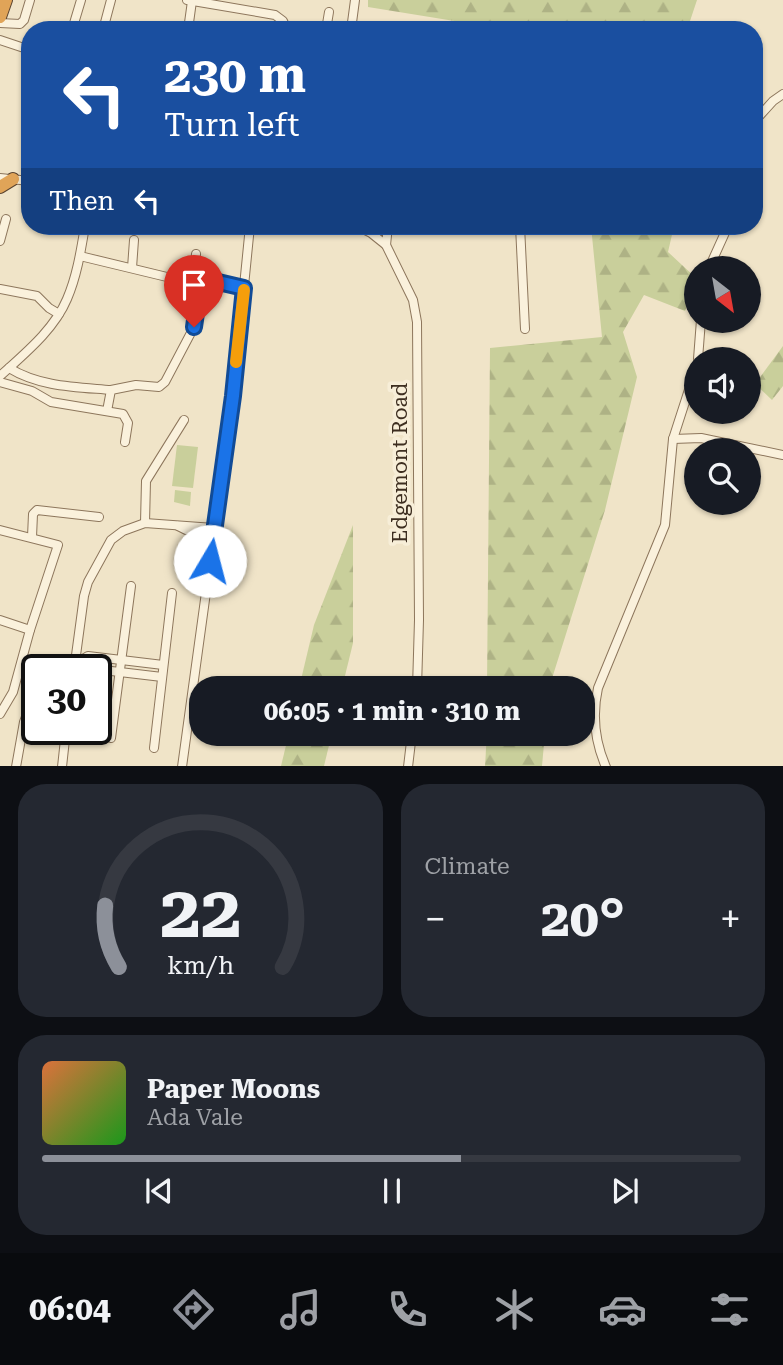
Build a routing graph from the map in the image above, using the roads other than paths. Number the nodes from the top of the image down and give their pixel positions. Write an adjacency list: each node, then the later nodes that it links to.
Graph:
1 (6, 0): 10 (highway)
2 (30, 0): 11 (street)
3 (81, 0): 12 (street)
4 (111, 0): 13 (street)
5 (187, 0): 7 (street)
6 (355, 0): 17 (street)
7 (192, 1): 8 (street); 14 (street)
8 (212, 2): 15 (street)
9 (328, 12): 16 (street)
10 (0, 17)
11 (21, 21)
12 (75, 21)
13 (105, 21)
14 (189, 21)
15 (283, 21)
16 (327, 21)
17 (352, 21)
18 (21, 22): 19 (street)
19 (0, 23)
20 (0, 40): 21 (street)
21 (21, 47)
22 (783, 94): 23 (street)
23 (763, 112)
24 (7, 178): 25 (highway)
25 (0, 187)
26 (6, 219): 34 (street)
27 (84, 235): 37 (street)
28 (249, 235): 41 (street)
29 (374, 235): 35 (street)
30 (387, 235): 35 (street)
31 (520, 235): 44 (street)
32 (724, 235): 38 (street)
33 (134, 240): 39 (street)
34 (0, 241)
35 (386, 245): 70 (street, Edgemont Road)
36 (196, 254): 40 (street)
37 (80, 256): 39 (street); 43 (street)
38 (714, 256)
39 (132, 268): 40 (street)
40 (196, 284): 41 (street); 48 (street)
41 (244, 288): 58 (street)
42 (0, 289): 43 (street)
43 (59, 314): 45 (street)
44 (525, 329)
45 (9, 368): 46 (street); 48 (street)
46 (0, 376)
47 (0, 382): 50 (street)
48 (111, 390): 50 (street)
49 (684, 405): 52 (street)
50 (107, 411): 53 (street)
51 (184, 419): 56 (street)
52 (673, 439): 54 (street); 82 (street)
53 (125, 442)
54 (783, 455)
55 (99, 517): 59 (street)
56 (145, 523): 58 (street); 64 (street)
57 (0, 530): 59 (street)
58 (214, 531): 80 (street)
59 (32, 537): 63 (street)
60 (131, 586): 66 (street)
61 (172, 593): 67 (street)
62 (0, 620): 63 (street)
63 (30, 630): 72 (street)
64 (76, 654)
65 (112, 659): 66 (street)
66 (121, 660): 67 (street); 69 (street)
67 (163, 665): 71 (street)
68 (112, 671): 69 (street)
69 (120, 672): 71 (street); 73 (street)
70 (417, 676)
71 (162, 677): 77 (street)
72 (0, 714)
73 (112, 731)
74 (21, 738): 78 (street)
75 (64, 745): 79 (street)
76 (410, 746): 81 (street)
77 (154, 748)
78 (16, 766)
79 (62, 766)
80 (182, 766)
81 (408, 766)
82 (606, 766)

